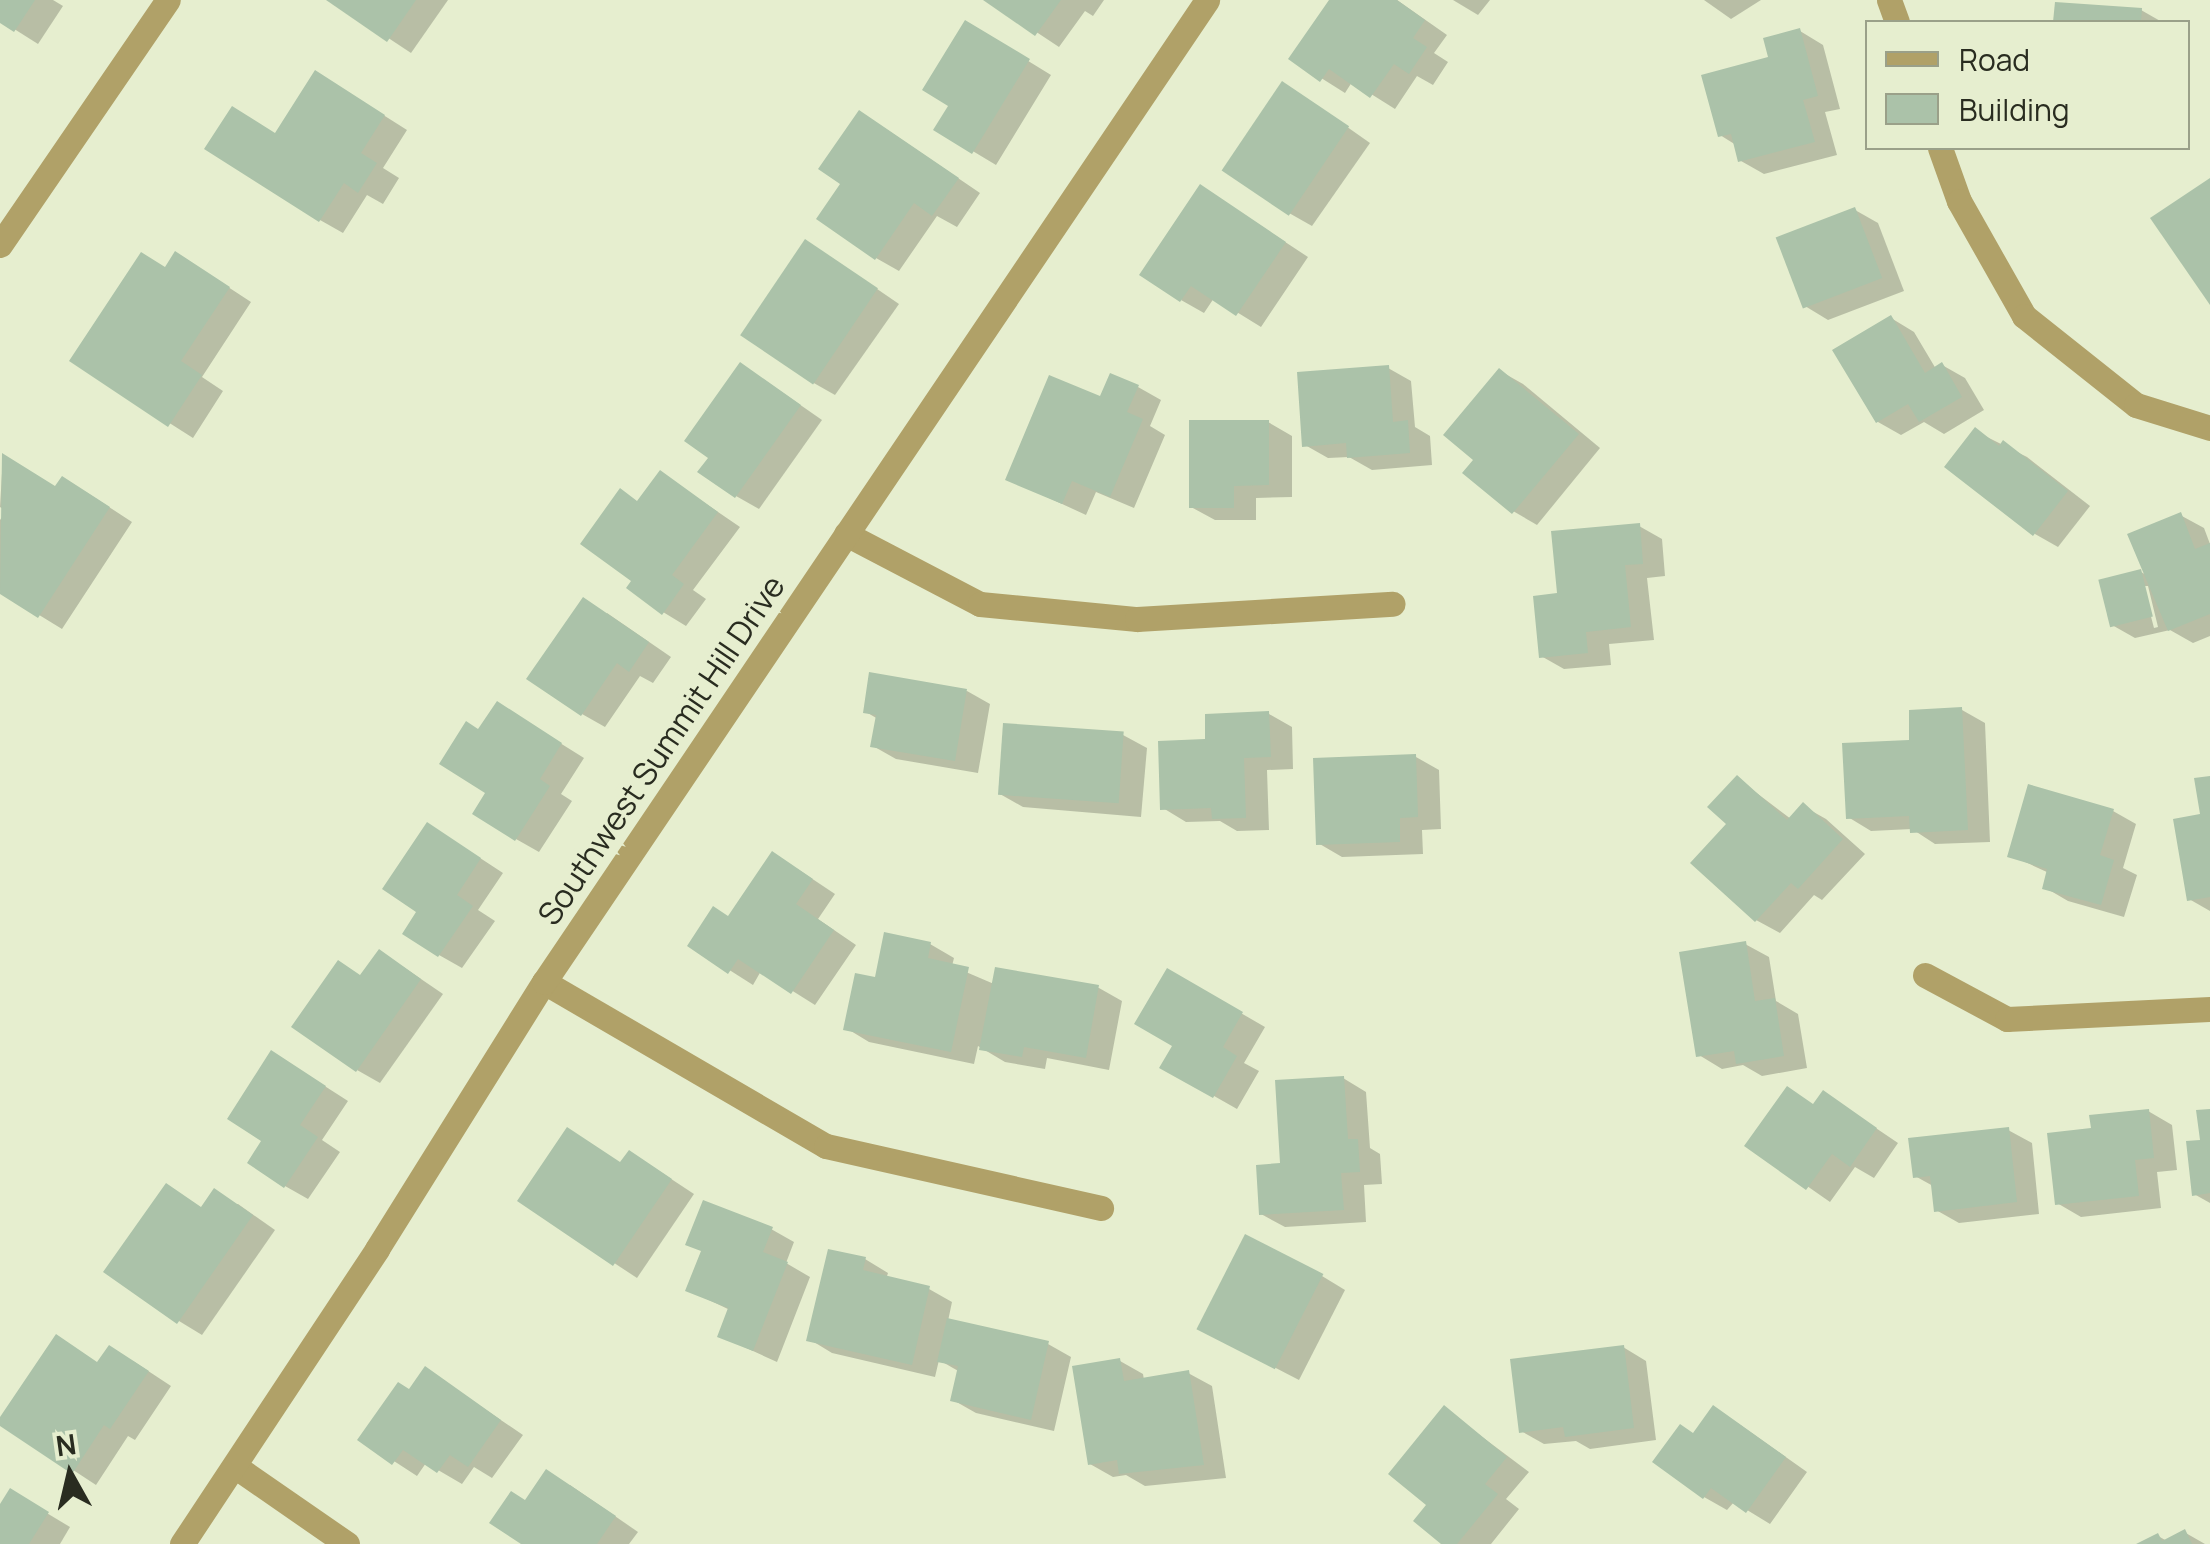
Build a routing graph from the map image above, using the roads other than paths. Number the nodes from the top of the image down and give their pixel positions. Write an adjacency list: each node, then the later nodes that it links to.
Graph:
1 (168, 0): 4 (street)
2 (1207, 0): 6 (street, Southwest Summit Hill Drive)
3 (1941, 150): 5 (street)
4 (0, 245)
5 (2210, 428)
6 (846, 534): 7 (street); 9 (street, Southwest Summit Hill Drive)
7 (1393, 604)
8 (1925, 975): 10 (street)
9 (544, 982): 11 (street); 12 (street, Southwest Summit Hill Drive)
10 (2210, 1008)
11 (1101, 1208)
12 (236, 1466): 13 (street, Southwest Summit Hill Drive); 14 (street)
13 (182, 1544)
14 (347, 1544)

